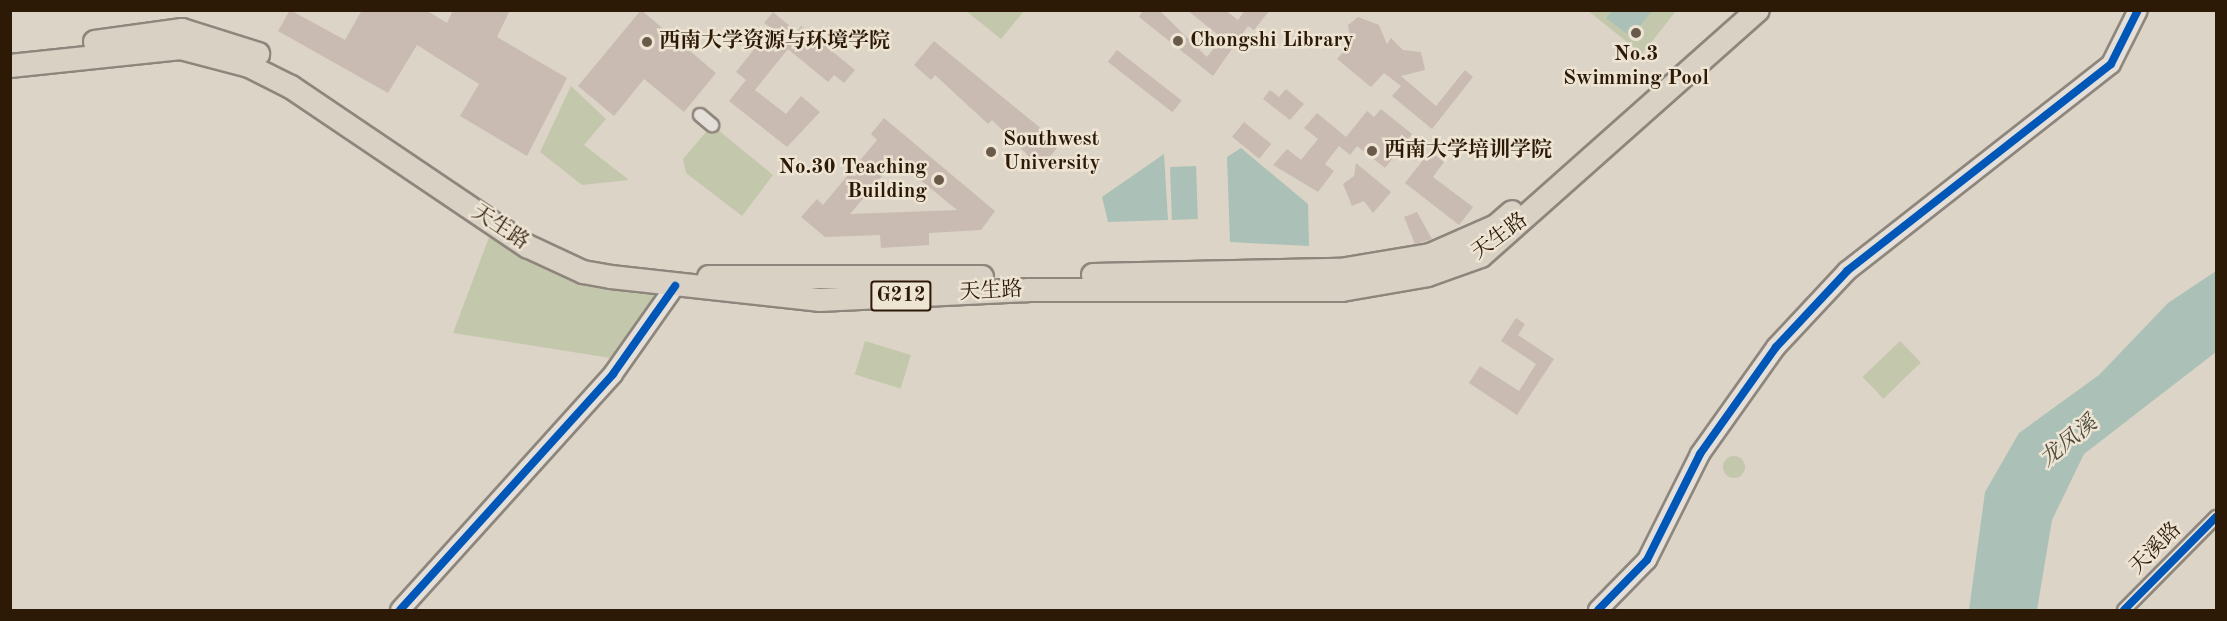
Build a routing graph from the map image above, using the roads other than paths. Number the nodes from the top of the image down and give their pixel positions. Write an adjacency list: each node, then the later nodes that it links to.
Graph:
1 (1740, 10): 4 (highway, 天生路 / G212)
2 (1758, 10): 8 (highway, 天生路 / G212)
3 (2138, 10): 11 (street)
4 (10, 54)
5 (10, 66): 8 (highway, 天生路 / G212)
6 (700, 115): 7 (street)
7 (712, 125)
8 (675, 286): 10 (street)
9 (2217, 517): 12 (street, 天溪路)
10 (400, 610)
11 (1598, 610)
12 (2124, 610)

